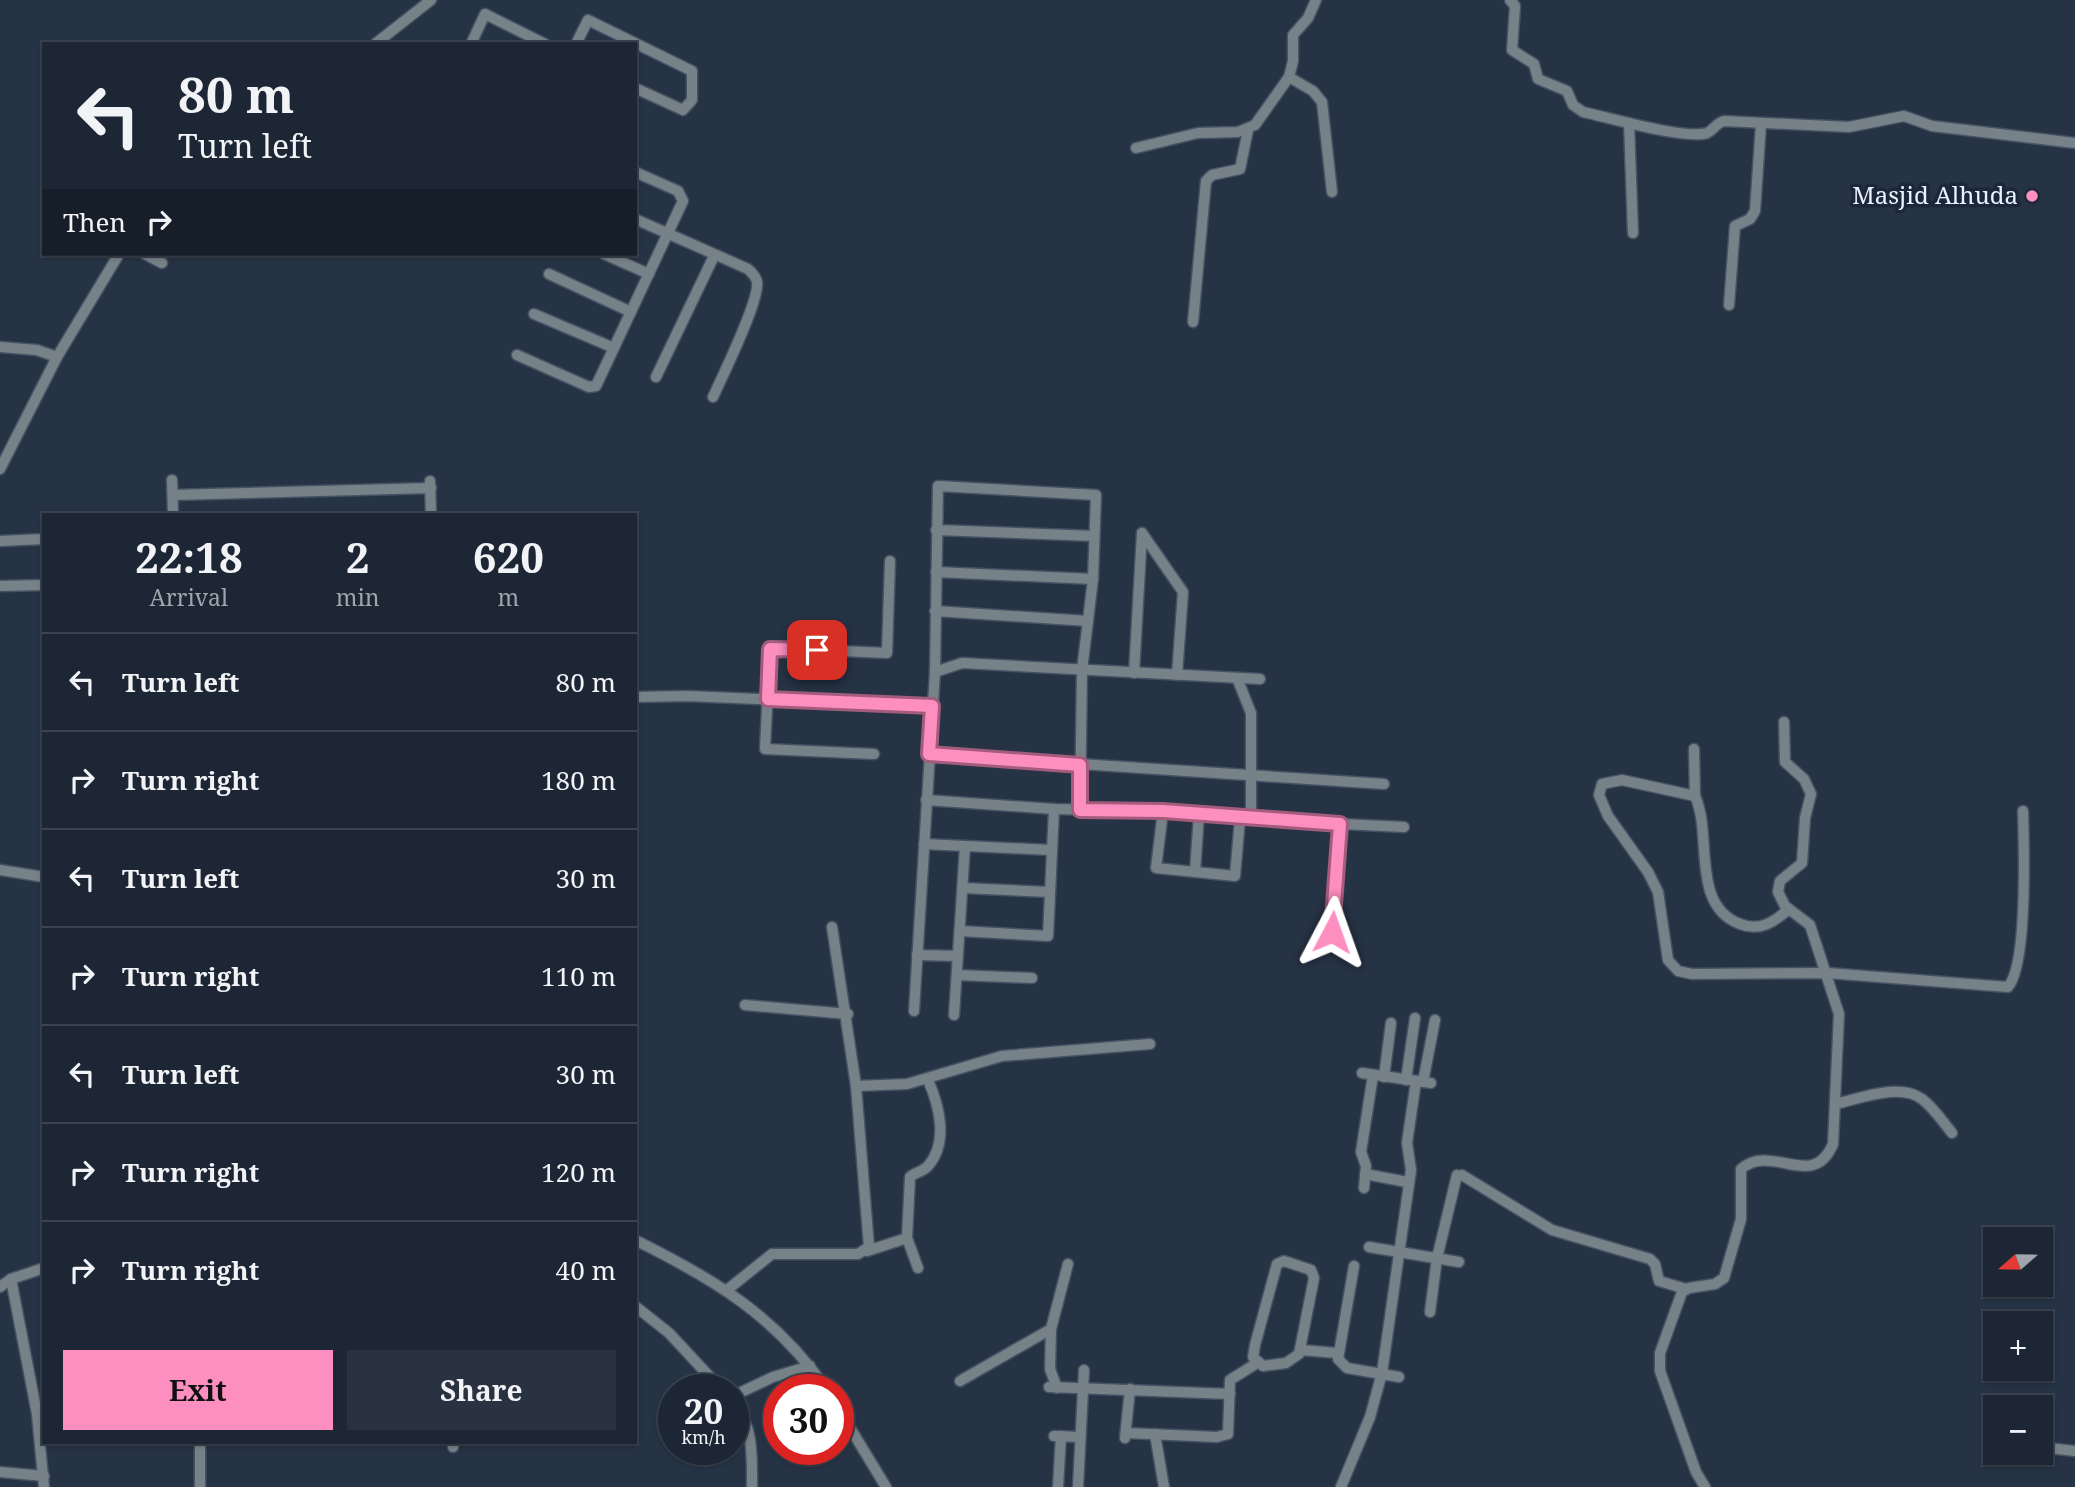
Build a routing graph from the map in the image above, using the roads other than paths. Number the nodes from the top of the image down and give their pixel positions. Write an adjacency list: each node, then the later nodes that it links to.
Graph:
1 (431, 0): 4 (street)
2 (1316, 0): 10 (street)
3 (1510, 0): 12 (street)
4 (378, 42)
5 (472, 42): 6 (street)
6 (541, 42)
7 (577, 42): 8 (street)
8 (633, 42)
9 (637, 44): 11 (street)
10 (1289, 77): 14 (street); 18 (street)
11 (638, 89)
12 (1629, 123): 13 (street); 21 (street)
13 (1761, 124): 15 (street); 29 (street)
14 (1248, 130): 16 (street); 32 (street)
15 (2075, 143)
16 (1136, 148)
17 (637, 173): 20 (street)
18 (1332, 192)
19 (637, 220): 20 (street)
20 (667, 233): 25 (street); 28 (street)
21 (1633, 233)
22 (118, 256): 36 (street)
23 (149, 256): 26 (street)
24 (608, 256): 28 (street)
25 (713, 256): 37 (street); 38 (street)
26 (162, 263)
27 (550, 274): 30 (street)
28 (649, 274): 30 (street)
29 (1729, 305)
30 (631, 312): 34 (street)
31 (534, 314): 34 (street)
32 (1193, 322)
33 (0, 347): 36 (street)
34 (614, 348): 35 (street)
35 (517, 355)
36 (57, 357): 39 (street)
37 (656, 377)
38 (713, 397)
39 (0, 469)
40 (172, 481): 41 (street)
41 (173, 495): 42 (street); 43 (street)
42 (173, 513)
43 (431, 513)
44 (936, 530): 45 (street); 45 (street); 49 (street)
45 (1094, 536): 50 (street)
46 (42, 539): 47 (street)
47 (0, 541)
48 (890, 561): 62 (street)
49 (936, 572): 50 (street); 53 (street)
50 (1093, 579): 54 (street)
51 (42, 585): 52 (street)
52 (0, 586)
53 (935, 611): 54 (street); 56 (street)
54 (1088, 621): 55 (street)
55 (1082, 670): 56 (street); 57 (street); 68 (street)
56 (935, 672): 63 (street)
57 (1134, 673): 58 (street); 58 (street)
58 (1177, 675): 59 (street)
59 (1237, 678): 60 (street); 69 (street)
60 (1260, 679)
61 (637, 697): 62 (street)
62 (768, 699): 63 (street); 66 (street)
63 (932, 706): 67 (street)
64 (1784, 722): 90 (street)
65 (1695, 749): 71 (street)
66 (874, 754)
67 (929, 754): 68 (street); 72 (street)
68 (1080, 765): 69 (street); 74 (street)
69 (1251, 773): 70 (street); 79 (street)
70 (1384, 784)
71 (1695, 796): 90 (street); 96 (street)
72 (926, 800): 73 (street); 82 (street)
73 (1054, 809): 74 (street); 84 (street)
74 (1080, 810): 75 (street)
75 (1163, 811): 77 (street); 86 (street)
76 (2023, 811): 96 (street)
77 (1199, 814): 78 (street); 86 (street)
78 (1240, 819): 79 (street); 86 (street)
79 (1251, 820): 80 (street)
80 (1340, 824): 81 (street); 93 (street)
81 (1404, 827)
82 (924, 844): 83 (street); 94 (street)
83 (965, 846): 84 (street); 88 (street)
84 (1051, 850): 89 (street)
85 (0, 870): 87 (street)
86 (1195, 872)
87 (42, 877)
88 (963, 888): 89 (street); 92 (street)
89 (1049, 892): 92 (street)
90 (1789, 909): 96 (street)
91 (832, 927): 101 (street)
92 (960, 931): 95 (street)
93 (1332, 932)
94 (917, 955): 95 (street); 100 (street)
95 (958, 956): 97 (street)
96 (1827, 973): 111 (street)
97 (957, 975): 98 (street); 102 (street)
98 (1032, 978)
99 (744, 1005): 101 (street)
100 (914, 1011)
101 (848, 1014): 110 (street)
102 (954, 1015)
103 (1415, 1018): 109 (street)
104 (1435, 1020): 109 (street)
105 (1391, 1023): 107 (street)
106 (1150, 1044): 108 (street)
107 (1373, 1075): 109 (street); 113 (street)
108 (928, 1080): 110 (street); 116 (street)
109 (1419, 1082): 114 (street)
110 (856, 1086): 119 (street)
111 (1835, 1104): 112 (street); 129 (street)
112 (1952, 1133)
113 (1365, 1174): 114 (street); 115 (street)
114 (1408, 1182): 120 (street)
115 (1364, 1188)
116 (907, 1238): 119 (street); 125 (street)
117 (637, 1241): 130 (street)
118 (1369, 1247): 120 (street)
119 (867, 1251): 130 (street)
120 (1399, 1252): 121 (street); 139 (street)
121 (1437, 1258): 122 (street); 129 (street); 132 (street)
122 (1459, 1262)
123 (1068, 1264): 133 (street)
124 (1354, 1266): 135 (street)
125 (918, 1268)
126 (42, 1269): 127 (street)
127 (11, 1279): 128 (street); 148 (street)
128 (0, 1287)
129 (1686, 1289): 166 (street)
130 (727, 1290): 137 (street)
131 (637, 1308): 140 (street)
132 (1430, 1312)
133 (1051, 1329): 143 (street); 145 (street)
134 (1301, 1350): 135 (street); 136 (street); 136 (street)
135 (1337, 1353): 139 (street)
136 (1257, 1363): 147 (street)
137 (810, 1366): 141 (street); 144 (street)
138 (1084, 1370): 145 (street)
139 (1382, 1373): 142 (street); 165 (street)
140 (707, 1374)
141 (816, 1374)
142 (1399, 1377)
143 (960, 1381)
144 (749, 1388)
145 (1083, 1388): 146 (street); 152 (street)
146 (1130, 1389): 147 (street); 151 (street)
147 (1230, 1394): 151 (street)
148 (42, 1429)
149 (749, 1434): 160 (street)
150 (854, 1434): 161 (street)
151 (1156, 1434): 164 (street)
152 (1080, 1437): 162 (street); 163 (street)
153 (45, 1444): 158 (street)
154 (200, 1444): 159 (street)
155 (2053, 1448): 156 (street)
156 (2075, 1451)
157 (0, 1472): 158 (street)
158 (44, 1482)
159 (200, 1487)
160 (752, 1487)
161 (886, 1487)
162 (1058, 1487)
163 (1078, 1487)
164 (1164, 1487)
165 (1341, 1487)
166 (1705, 1487)

